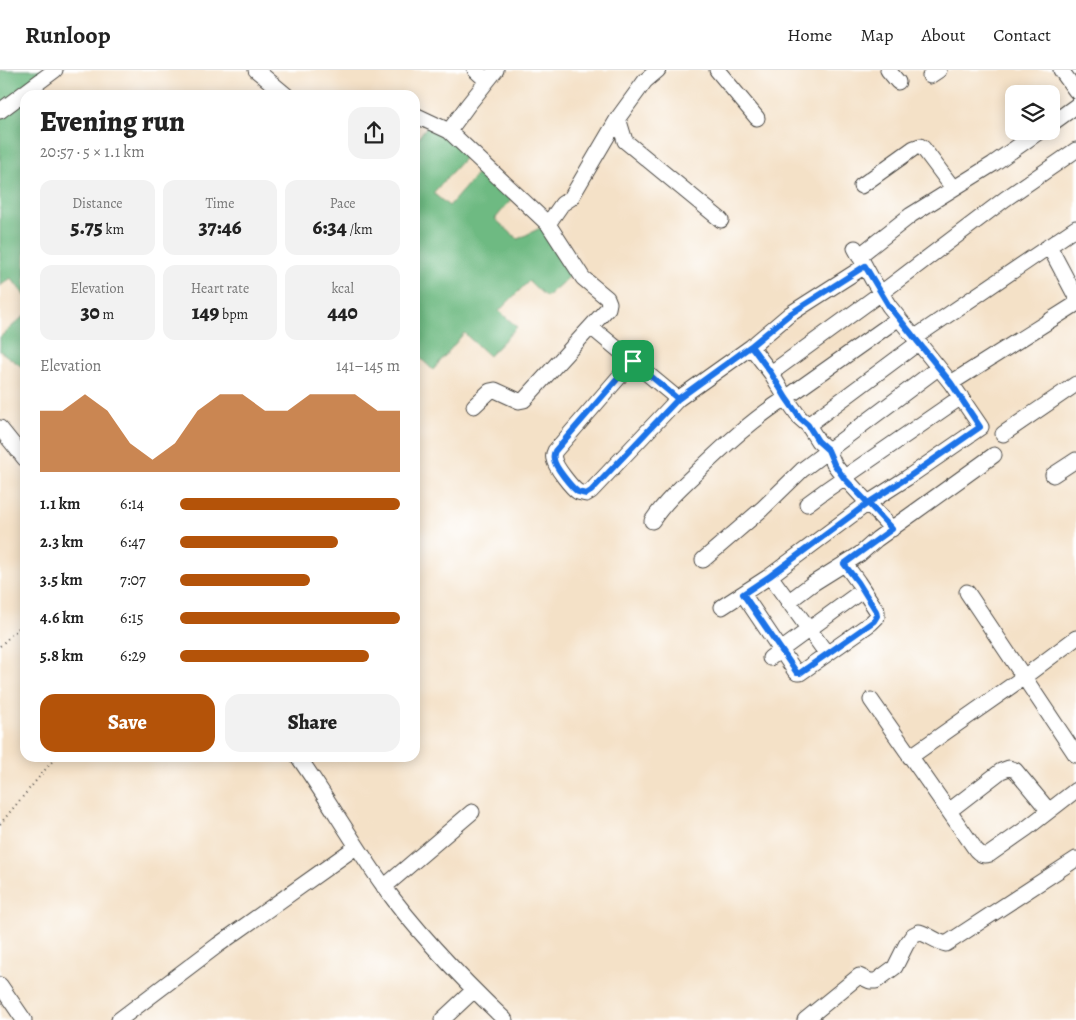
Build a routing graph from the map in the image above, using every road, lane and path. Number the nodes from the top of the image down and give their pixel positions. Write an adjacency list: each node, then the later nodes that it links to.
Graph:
1 (55, 70): 10 (street)
2 (256, 70): 11 (street)
3 (475, 70): 8 (street)
4 (658, 70): 17 (street)
5 (717, 70): 18 (street)
6 (888, 70): 9 (street)
7 (1061, 70): 12 (street)
8 (491, 75): 20 (street)
9 (898, 82)
10 (28, 90)
11 (280, 90)
12 (1076, 91)
13 (20, 96): 15 (street)
14 (1076, 106): 19 (street)
15 (0, 111)
16 (420, 117): 20 (street)
17 (618, 118): 25 (street); 26 (street)
18 (757, 118)
19 (1060, 118)
20 (448, 131): 26 (street)
21 (1027, 140): 24 (street)
22 (1076, 150): 30 (street)
23 (861, 186): 24 (street)
24 (953, 188): 29 (street)
25 (721, 220)
26 (548, 224): 34 (street)
27 (1076, 228): 28 (street)
28 (1049, 246): 31 (street); 35 (street)
29 (860, 257): 30 (street); 36 (street)
30 (880, 293): 33 (street); 39 (street)
31 (1076, 297)
32 (1076, 304): 40 (street)
33 (898, 318): 35 (street); 42 (street)
34 (591, 327): 37 (street); 45 (street)
35 (916, 340): 38 (street); 46 (street)
36 (751, 346): 39 (street); 44 (street)
37 (633, 361): 44 (street); 44 (street)
38 (938, 368): 40 (street); 49 (street)
39 (771, 373): 42 (street)
40 (951, 383): 43 (street)
41 (1076, 384): 47 (street)
42 (786, 398): 46 (street); 57 (street)
43 (961, 398): 54 (street); 55 (street)
44 (678, 399)
45 (474, 406)
46 (808, 425): 49 (street)
47 (1003, 434)
48 (2, 436): 50 (street)
49 (828, 450): 54 (street); 59 (street)
50 (20, 454)
51 (994, 455): 58 (street)
52 (1076, 460): 53 (street)
53 (1053, 475)
54 (844, 478): 55 (street); 56 (street)
55 (868, 503): 58 (street); 61 (street)
56 (807, 504)
57 (652, 521)
58 (892, 529): 60 (street)
59 (703, 560)
60 (844, 564): 62 (street); 65 (street)
61 (770, 576): 64 (street); 65 (street)
62 (863, 590): 68 (street); 72 (street)
63 (967, 592): 73 (street)
64 (743, 594): 66 (street); 71 (street)
65 (788, 602): 68 (street)
66 (722, 607)
67 (20, 627): 70 (path)
68 (808, 630): 71 (street); 72 (street)
69 (1076, 638): 73 (street)
70 (0, 646)
71 (775, 654): 72 (street)
72 (827, 654)
73 (1024, 677): 75 (street); 76 (street)
74 (871, 700): 76 (street)
75 (1076, 755)
76 (910, 757): 80 (street)
77 (52, 762): 83 (path)
78 (302, 762): 84 (street)
79 (1076, 790): 81 (street)
80 (949, 811): 81 (street); 81 (street)
81 (1049, 811)
82 (472, 812): 86 (street)
83 (0, 824)
84 (356, 847): 86 (street); 90 (street)
85 (1076, 859): 93 (street)
86 (384, 886): 88 (street)
87 (0, 985): 89 (street)
88 (474, 990): 91 (street); 92 (street)
89 (24, 1020)
90 (119, 1020)
91 (442, 1020)
92 (505, 1020)
93 (805, 1020)

